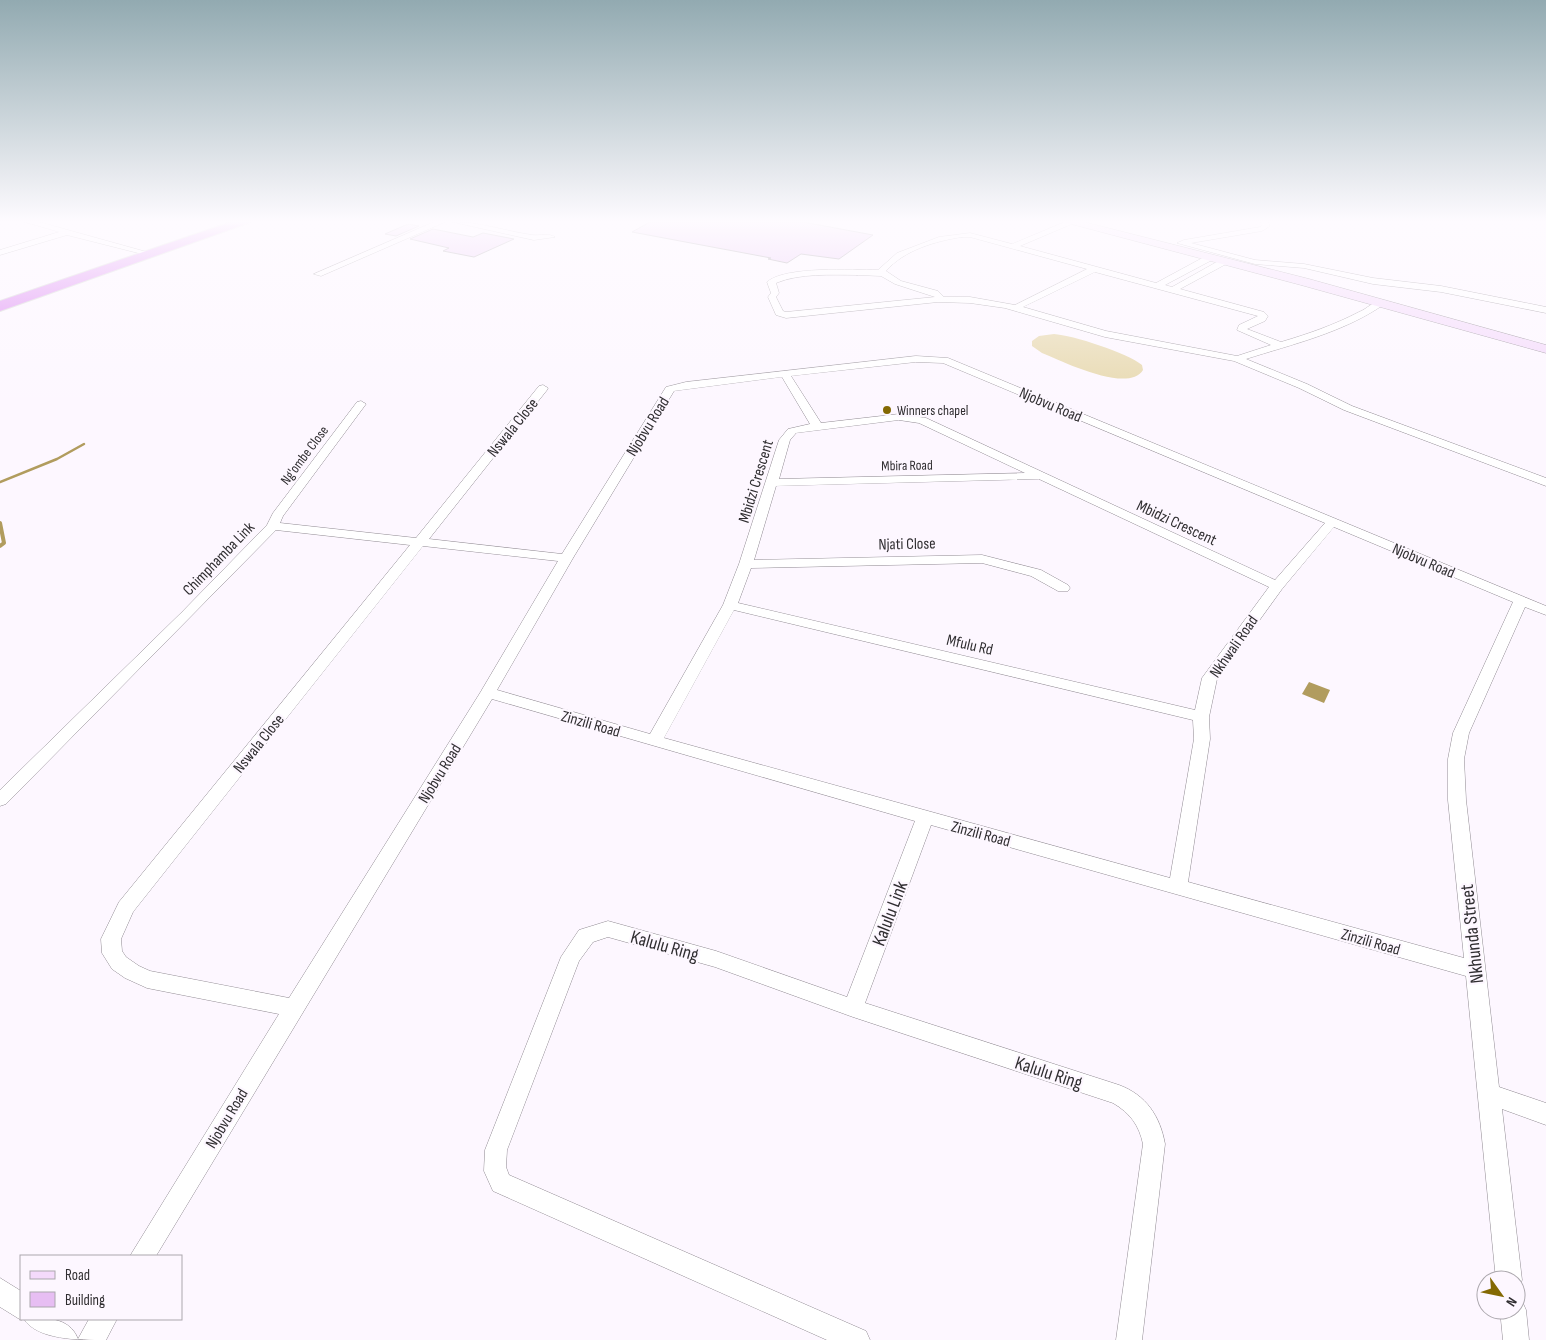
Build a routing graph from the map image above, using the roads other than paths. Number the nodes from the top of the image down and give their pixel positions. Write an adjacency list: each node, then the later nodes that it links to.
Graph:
1 (62, 285): 14 (highway)
2 (770, 285): 12 (street)
3 (905, 285): 12 (street)
4 (1063, 285): 15 (street)
5 (1152, 285): 10 (street)
6 (1160, 285): 10 (street)
7 (1183, 285): 11 (street)
8 (1312, 285): 13 (main road)
9 (1403, 285): 16 (street)
10 (1157, 286): 11 (street)
11 (1173, 290): 17 (street)
12 (937, 299): 15 (street)
13 (1380, 302): 17 (street); 18 (main road)
14 (0, 306)
15 (1017, 308): 19 (street)
16 (1546, 310)
17 (1279, 345): 19 (street)
18 (1546, 349)
19 (1236, 360): 25 (street)
20 (785, 374): 23 (street); 27 (street, Njobvu Road); 30 (street, Njobvu Road)
21 (543, 388): 29 (street, Nswala Close)
22 (361, 404): 28 (street, Ng'ombe Close)
23 (817, 426): 24 (street, Mbidzi Crescent); 26 (street, Mbidzi Crescent)
24 (1042, 476): 26 (street, Mbira Road); 32 (street, Mbidzi Crescent)
25 (1546, 482)
26 (772, 483): 31 (street, Mbidzi Crescent)
27 (1332, 521): 32 (street, Nkhwali Road); 34 (street, Njobvu Road)
28 (273, 526): 29 (street, Chimphamba Link); 40 (street, Chimphamba Link)
29 (420, 542): 30 (street, Chimphamba Link); 44 (street, Nswala Close)
30 (566, 558): 37 (street, Njobvu Road)
31 (746, 564): 33 (street, Njati Close); 35 (street, Mbidzi Crescent)
32 (1277, 586): 38 (street, Nkhwali Road)
33 (1063, 588)
34 (1521, 600): 36 (street, Njobvu Road); 43 (street, Nkhunda Street)
35 (730, 605): 38 (street, Mfulu Rd); 39 (street, Mbidzi Crescent)
36 (1546, 611)
37 (488, 693): 39 (street, Zinzili Road); 44 (street, Njobvu Road)
38 (1201, 717): 42 (street, Nkhwali Road)
39 (654, 741): 41 (street, Zinzili Road)
40 (0, 800)
41 (925, 818): 42 (street, Zinzili Road); 45 (street, Kalulu Link)
42 (1178, 886): 43 (street, Zinzili Road)
43 (1475, 970): 46 (street, Nkhunda Street)
44 (294, 1008): 48 (street, Njobvu Road)
45 (853, 1008): 57 (street, Kalulu Ring); 58 (street, Kalulu Ring)
46 (1489, 1094): 47 (street); 49 (street, Nkhunda Street)
47 (1546, 1114)
48 (143, 1255)
49 (1508, 1270)
50 (0, 1291): 51 (street)
51 (20, 1306)
52 (38, 1320): 55 (street)
53 (103, 1320): 56 (street)
54 (1514, 1320): 59 (street)
55 (66, 1340)
56 (91, 1340)
57 (857, 1340)
58 (1129, 1340)
59 (1516, 1340)

